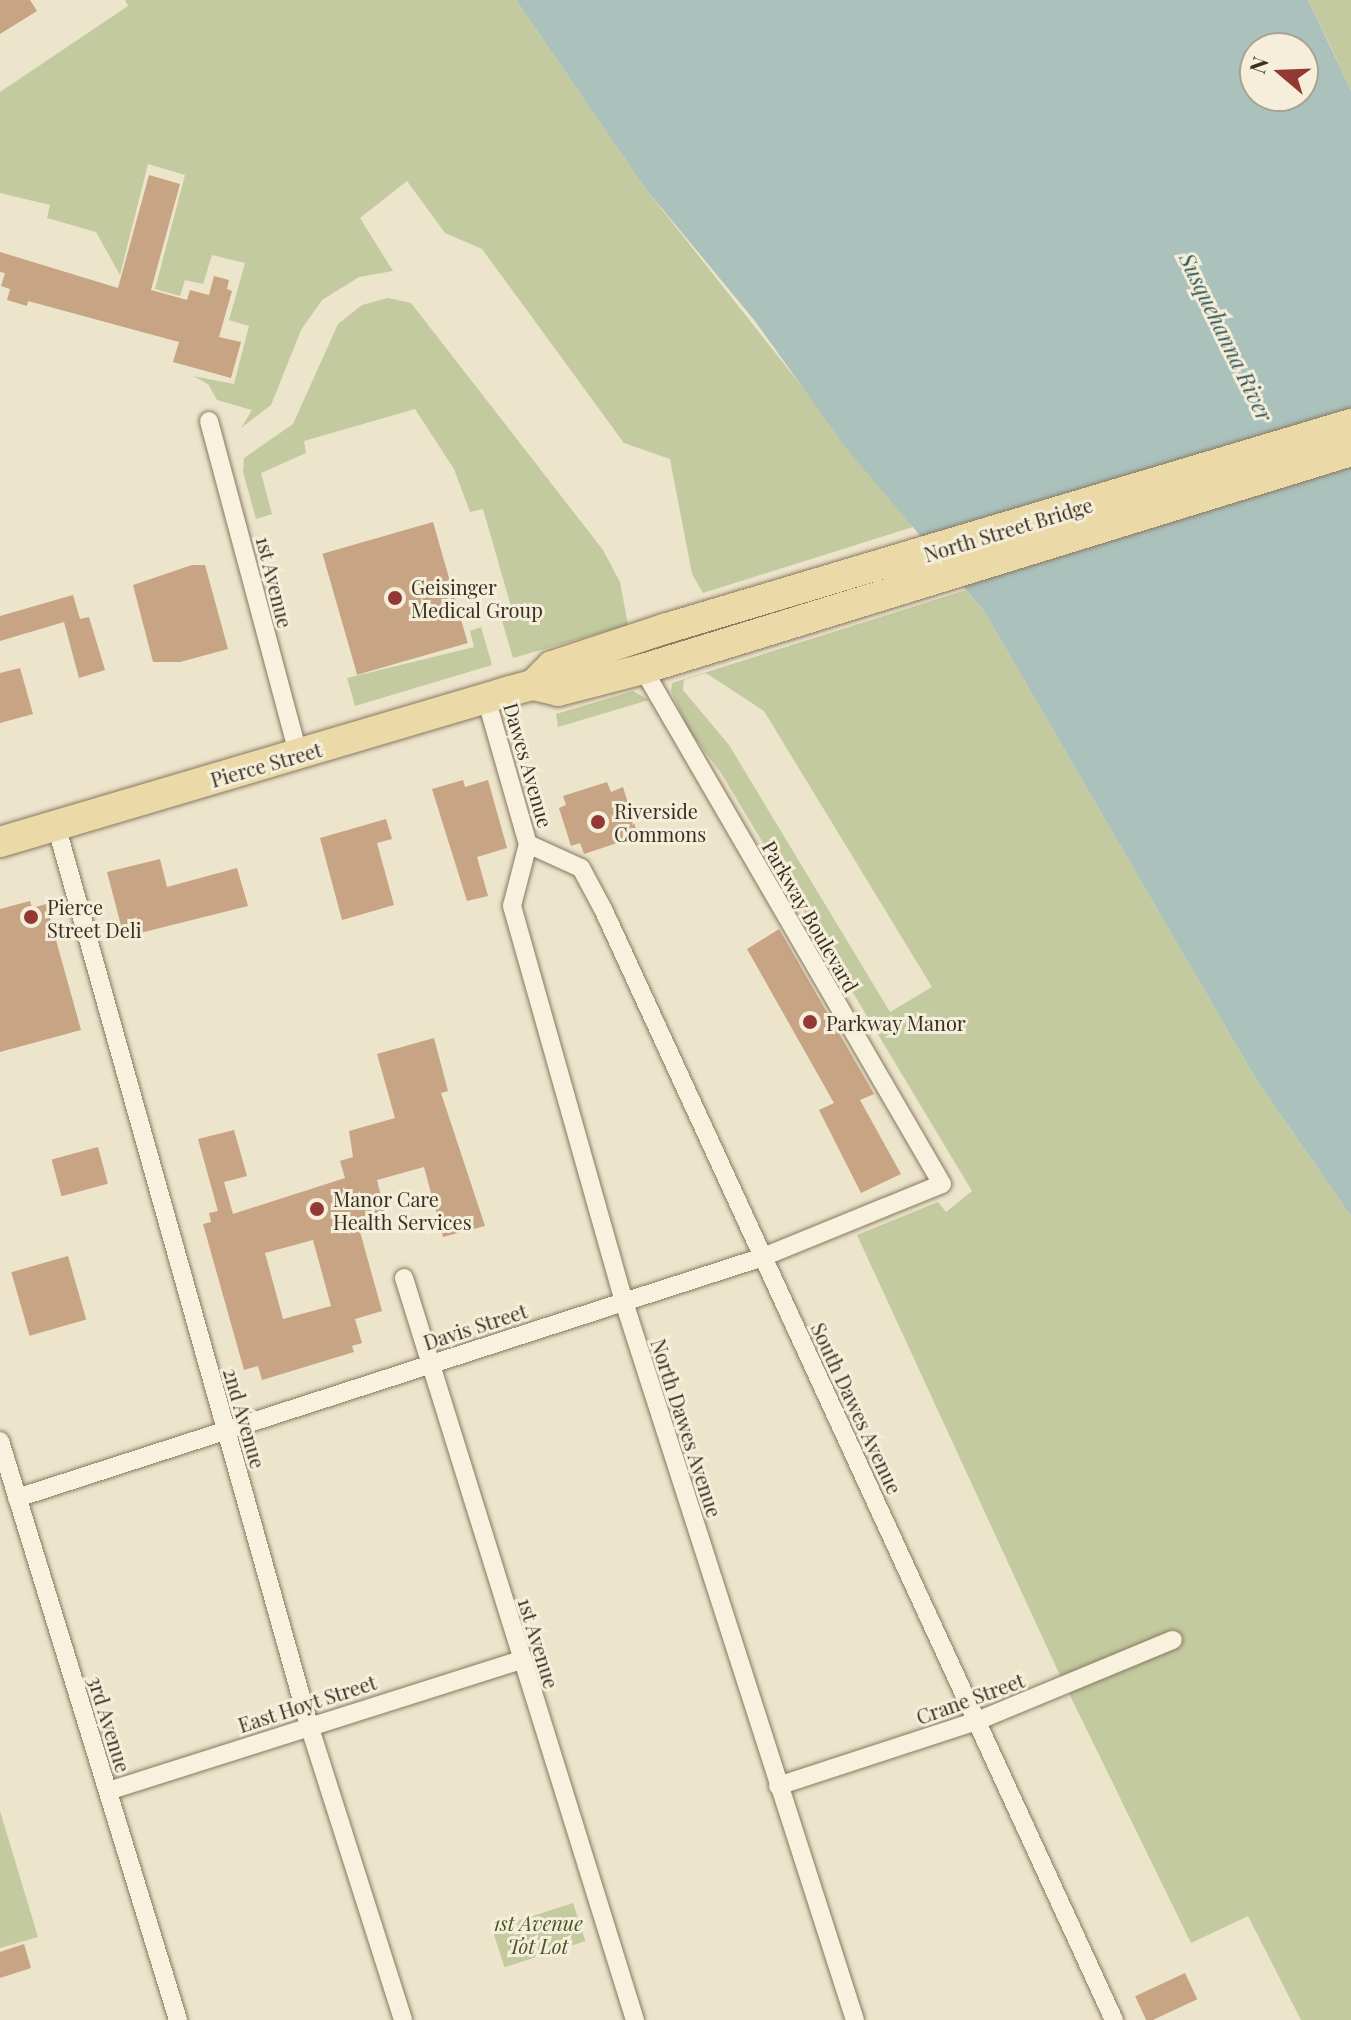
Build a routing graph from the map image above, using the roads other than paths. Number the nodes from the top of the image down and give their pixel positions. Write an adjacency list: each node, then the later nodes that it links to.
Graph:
1 (209, 421): 8 (street, 1st Avenue)
2 (1351, 424): 4 (main road, North Street Bridge)
3 (1351, 451): 4 (main road, North Street Bridge)
4 (669, 644): 5 (main road, Pierce Street); 6 (main road, Pierce Street)
5 (643, 669): 6 (main road, Pierce Street); 12 (street, Parkway Boulevard)
6 (533, 685): 7 (main road, Pierce Street)
7 (486, 698): 8 (main road, Pierce Street); 11 (street, Dawes Avenue)
8 (298, 754): 9 (main road, Pierce Street)
9 (56, 825): 10 (main road, Pierce Street); 17 (street, 2nd Avenue)
10 (0, 842)
11 (528, 844): 13 (street, South Dawes Avenue); 15 (street, North Dawes Avenue)
12 (942, 1184): 13 (street, Davis Street)
13 (763, 1257): 15 (street, Davis Street); 22 (street, South Dawes Avenue)
14 (404, 1278): 16 (street, 1st Avenue)
15 (624, 1302): 16 (street, Davis Street); 24 (street, North Dawes Avenue)
16 (429, 1364): 17 (street, Davis Street); 21 (street, 1st Avenue)
17 (226, 1432): 19 (street, Davis Street); 23 (street, 2nd Avenue)
18 (0, 1441): 19 (street, 3rd Avenue)
19 (10, 1494): 25 (street, 3rd Avenue)
20 (1173, 1640): 22 (street, Crane Street)
21 (521, 1660): 23 (street, East Hoyt Street); 28 (street, 1st Avenue)
22 (977, 1721): 24 (street, Crane Street); 30 (street, South Dawes Avenue)
23 (309, 1725): 25 (street, East Hoyt Street); 27 (street, 2nd Avenue)
24 (778, 1786): 29 (street, North Dawes Avenue)
25 (108, 1791): 26 (street, 3rd Avenue)
26 (178, 2020)
27 (403, 2020)
28 (635, 2020)
29 (855, 2020)
30 (1114, 2020)

